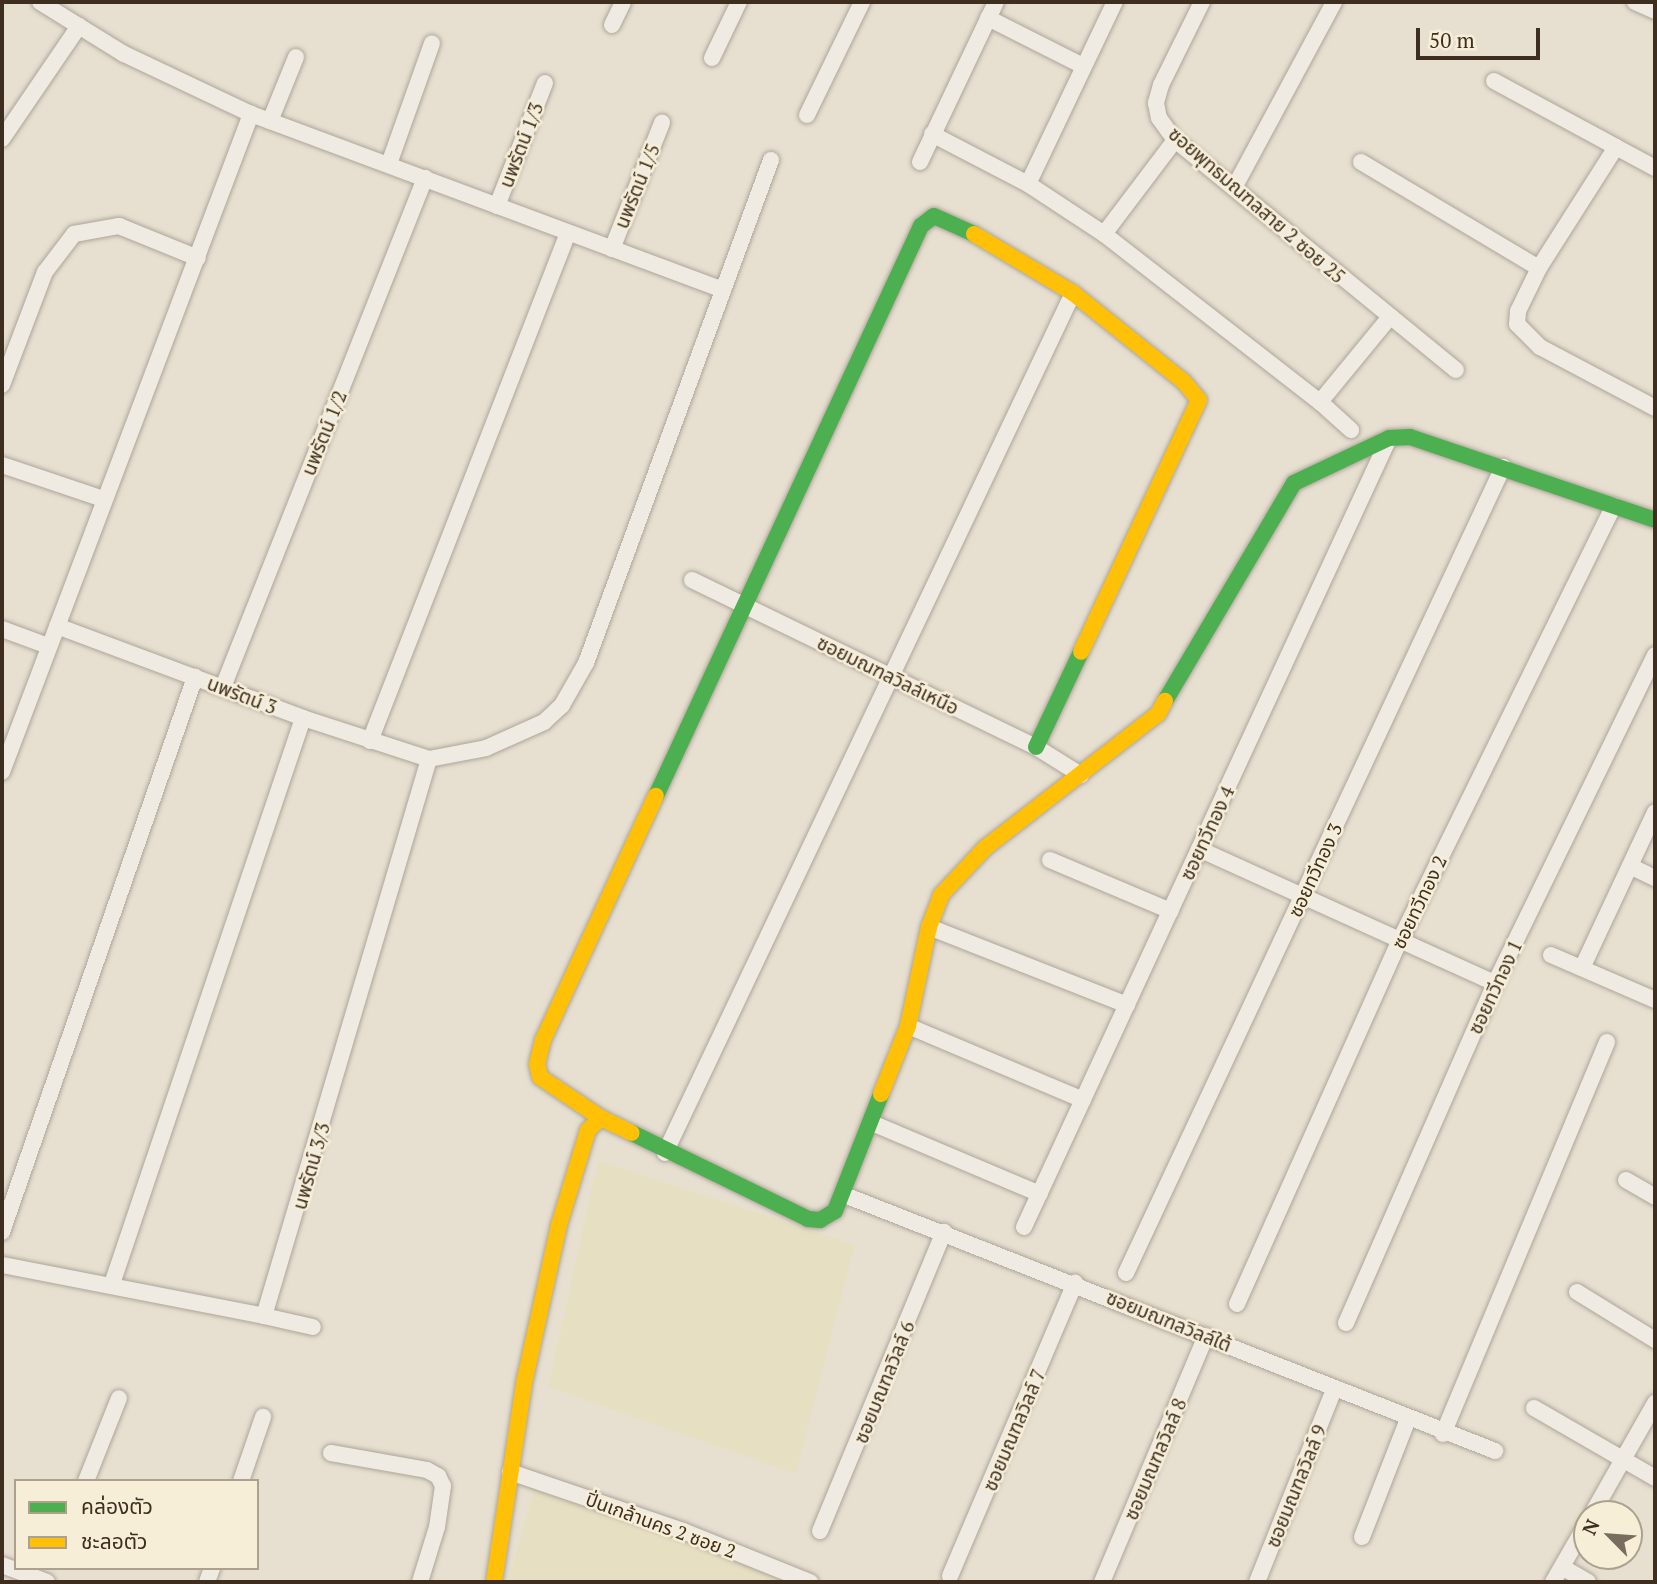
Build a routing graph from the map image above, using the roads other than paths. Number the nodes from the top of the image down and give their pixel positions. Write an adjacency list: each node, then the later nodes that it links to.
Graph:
1 (40, 2): 13 (street)
2 (623, 2): 12 (street)
3 (739, 2): 16 (street)
4 (862, 2): 21 (street)
5 (996, 2): 11 (street)
6 (1115, 2): 17 (street)
7 (1202, 2): 26 (street, ซอยพุทธมณฑลสาย 2 ซอย 25)
8 (1334, 2): 35 (street)
9 (1635, 2): 10 (street)
10 (1655, 11)
11 (988, 18): 17 (street); 24 (street)
12 (612, 25)
13 (79, 26): 20 (street); 25 (street)
14 (432, 43): 31 (street)
15 (296, 57): 22 (street)
16 (712, 58)
17 (1083, 66): 34 (street)
18 (1494, 81): 27 (street)
19 (545, 83): 36 (street, นพรัตน์ 1/3)
20 (251, 114): 22 (street); 40 (street)
21 (807, 115)
22 (270, 121): 31 (street)
23 (662, 123): 39 (street, นพรัตน์ 1/5)
24 (932, 134): 29 (street); 34 (street)
25 (2, 139)
26 (1175, 139): 35 (street, ซอยพุทธมณฑลสาย 2 ซอย 25); 38 (street)
27 (1616, 147): 32 (street); 41 (street)
28 (771, 160): 42 (street)
29 (920, 162)
30 (1361, 162): 41 (street)
31 (388, 164): 33 (street)
32 (1655, 168)
33 (425, 178): 36 (street); 64 (street, นพรัตน์ 1/2)
34 (1028, 184): 38 (street)
35 (1234, 188): 44 (street, ซอยพุทธมณฑลสาย 2 ซอย 25)
36 (497, 206): 37 (street)
37 (568, 233): 39 (street); 66 (street)
38 (1104, 234): 47 (street)
39 (611, 249): 42 (street)
40 (198, 258): 46 (street); 53 (street)
41 (1539, 268): 48 (street)
42 (723, 290): 68 (street)
43 (1073, 293): 57 (street); 63 (street); 67 (street)
44 (1389, 318): 45 (street, ซอยพุทธมณฑลสาย 2 ซอย 25); 47 (street)
45 (1457, 370)
46 (2, 385)
47 (1320, 402): 49 (street)
48 (1655, 408)
49 (1351, 430)
50 (1389, 439): 52 (street); 70 (street); 72 (street, ซอยทวีทอง 4)
51 (2, 465): 53 (street)
52 (1503, 467): 54 (street); 76 (street, ซอยทวีทอง 3)
53 (103, 499): 58 (street)
54 (1614, 506): 55 (street); 79 (street, ซอยทวีทอง 2)
55 (1655, 520)
56 (692, 580): 57 (street, ซอยมณฑลวิลล์เหนือ)
57 (744, 606): 63 (street, ซอยมณฑลวิลล์เหนือ); 88 (street)
58 (57, 626): 60 (street); 62 (street, นพรัตน์ 3)
59 (2, 629): 60 (street)
60 (48, 646): 69 (street)
61 (1655, 655): 82 (street, ซอยทวีทอง 1)
62 (195, 677): 64 (street, นพรัตน์ 3); 96 (street)
63 (892, 677): 67 (street, ซอยมณฑลวิลล์เหนือ); 90 (street)
64 (223, 687): 65 (street, นพรัตน์ 3)
65 (303, 718): 66 (street, นพรัตน์ 3); 101 (street)
66 (370, 741): 68 (street, นพรัตน์ 3)
67 (1036, 747): 70 (street, ซอยมณฑลวิลล์เหนือ)
68 (429, 759): 104 (street, นพรัตน์ 3/3)
69 (2, 772)
70 (1082, 775): 78 (street)
71 (1655, 812): 74 (street)
72 (1199, 849): 76 (street); 77 (street, ซอยทวีทอง 4)
73 (1050, 860): 77 (street)
74 (1630, 866): 75 (street); 81 (street)
75 (1655, 878)
76 (1303, 896): 79 (street); 99 (street, ซอยทวีทอง 3)
77 (1171, 911): 84 (street, ซอยทวีทอง 4)
78 (929, 927): 84 (street); 85 (street)
79 (1400, 940): 82 (street); 103 (street, ซอยทวีทอง 2)
80 (1551, 955): 81 (street)
81 (1582, 968): 83 (street)
82 (1495, 983): 105 (street, ซอยทวีทอง 1)
83 (1655, 1000)
84 (1127, 1005): 87 (street, ซอยทวีทอง 4)
85 (908, 1026): 87 (street); 89 (street)
86 (1607, 1042): 115 (street)
87 (1083, 1100): 93 (street, ซอยทวีทอง 4)
88 (601, 1118): 90 (street); 119 (street)
89 (872, 1123): 92 (street); 93 (street)
90 (665, 1153): 92 (street)
91 (1626, 1180): 94 (street)
92 (842, 1194): 97 (street, ซอยมณฑลวิลล์ใต้)
93 (1040, 1194): 95 (street, ซอยทวีทอง 4)
94 (1655, 1198)
95 (1024, 1227)
96 (2, 1232)
97 (944, 1232): 100 (street, ซอยมณฑลวิลล์ใต้); 124 (street, ซอยมณฑลวิลล์ 6)
98 (2, 1265): 101 (street)
99 (1126, 1273)
100 (1075, 1283): 107 (street, ซอยมณฑลวิลล์ใต้); 129 (street, ซอยมณฑลวิลล์ 7)
101 (113, 1284): 104 (street)
102 (1577, 1292): 108 (street)
103 (1237, 1304)
104 (264, 1315): 106 (street)
105 (1346, 1324)
106 (313, 1327)
107 (1206, 1336): 109 (street, ซอยมณฑลวิลล์ใต้); 135 (street, ซอยมณฑลวิลล์ 8)
108 (1655, 1340)
109 (1334, 1389): 114 (street, ซอยมณฑลวิลล์ใต้); 136 (street, ซอยมณฑลวิลล์ 9)
110 (119, 1398): 121 (street)
111 (1655, 1403): 118 (street)
112 (1534, 1408): 118 (street)
113 (263, 1417): 122 (street)
114 (1408, 1419): 115 (street, ซอยมณฑลวิลล์ใต้); 125 (street)
115 (1443, 1434): 116 (street, ซอยมณฑลวิลล์ใต้)
116 (1496, 1451)
117 (331, 1453): 132 (street)
118 (1623, 1460): 120 (street); 123 (street)
119 (510, 1472): 133 (street); 134 (street, ปิ่นเกล้านคร 2 ซอย 2)
120 (1655, 1478)
121 (87, 1479)
122 (243, 1479)
123 (1600, 1500)
124 (820, 1531)
125 (1362, 1537)
126 (1573, 1548): 128 (street)
127 (2, 1565): 130 (street)
128 (1562, 1567): 137 (street); 138 (street)
129 (950, 1576)
130 (22, 1577): 131 (street)
131 (47, 1582)
132 (421, 1582)
133 (494, 1582)
134 (810, 1582)
135 (1102, 1582)
136 (1257, 1582)
137 (1553, 1582)
138 (1588, 1582)

